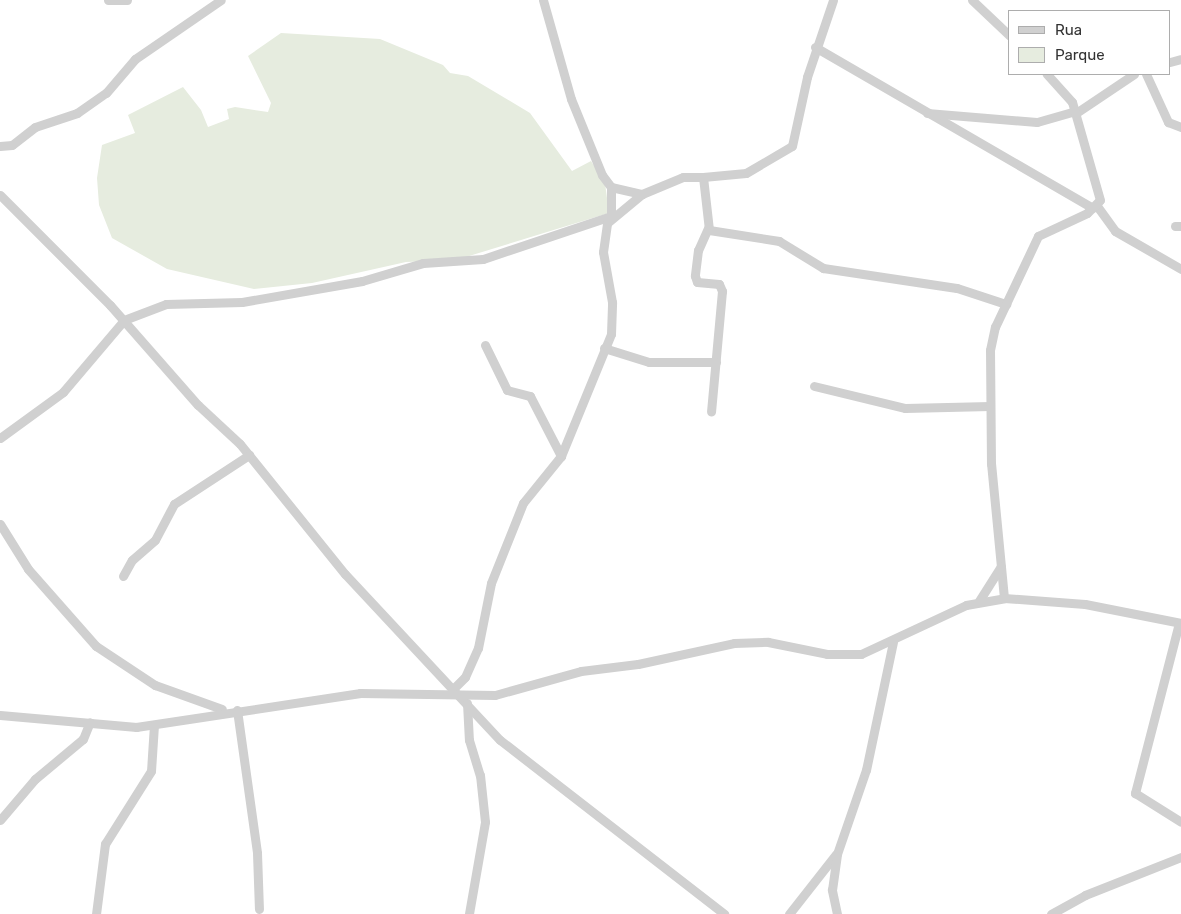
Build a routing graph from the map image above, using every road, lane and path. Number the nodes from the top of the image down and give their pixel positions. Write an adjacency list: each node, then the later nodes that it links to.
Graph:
1 (108, 0): 2 (street)
2 (127, 0)
3 (221, 0): 15 (street)
4 (543, 0): 17 (street)
5 (833, 0): 8 (street)
6 (972, 0): 7 (street)
7 (1008, 34)
8 (815, 48): 13 (street); 16 (street)
9 (1048, 75): 12 (street)
10 (1132, 75): 12 (street)
11 (1146, 75): 14 (street)
12 (1076, 112): 13 (street); 20 (street)
13 (922, 113): 20 (street)
14 (1181, 127)
15 (0, 146)
16 (703, 178): 18 (street); 22 (street)
17 (611, 186): 18 (street); 21 (street)
18 (642, 194): 21 (street)
19 (0, 195): 25 (street)
20 (1095, 207): 23 (street); 24 (street)
21 (611, 216): 25 (street); 27 (street)
22 (708, 228): 24 (street); 28 (street)
23 (1181, 269)
24 (1006, 304): 30 (street)
25 (124, 320): 32 (street); 33 (street)
26 (484, 345): 34 (street)
27 (604, 348): 28 (street); 34 (street)
28 (716, 362): 31 (street)
29 (814, 386): 30 (street)
30 (990, 406): 36 (street)
31 (711, 411)
32 (0, 438)
33 (249, 455): 37 (street); 42 (street)
34 (560, 456): 42 (street)
35 (0, 524): 44 (street)
36 (1001, 566): 38 (street); 39 (street)
37 (123, 576)
38 (1004, 598): 39 (street); 40 (street)
39 (979, 601): 41 (street)
40 (1180, 623): 49 (street)
41 (893, 642): 42 (street); 50 (street)
42 (456, 692): 43 (street); 44 (street)
43 (467, 703): 54 (street); 55 (street)
44 (234, 710): 47 (street); 52 (street)
45 (0, 715): 46 (street)
46 (90, 722): 47 (street); 48 (street)
47 (154, 725): 53 (street)
48 (0, 820)
49 (1181, 822)
50 (836, 854): 56 (street); 57 (street)
51 (1181, 857): 58 (street)
52 (259, 909)
53 (96, 914)
54 (469, 914)
55 (724, 914)
56 (789, 914)
57 (837, 914)
58 (1051, 914)

